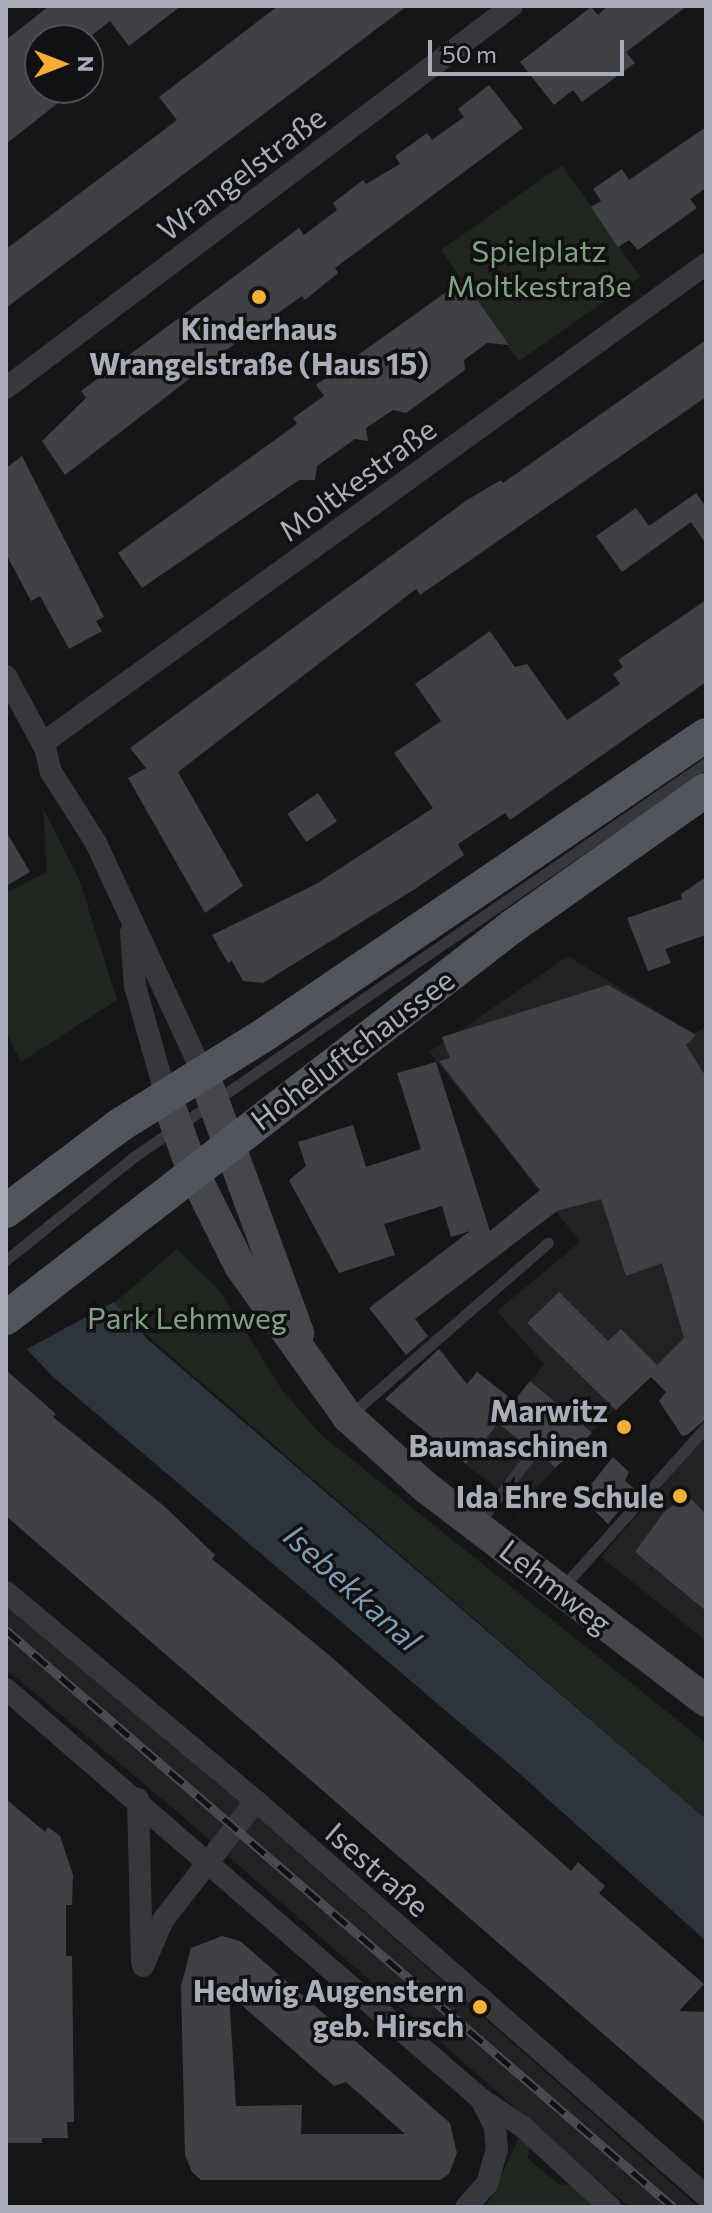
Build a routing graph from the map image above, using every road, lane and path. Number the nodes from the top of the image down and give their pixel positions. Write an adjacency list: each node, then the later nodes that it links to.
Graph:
1 (512, 6): 3 (street, Wrangelstraße)
2 (706, 264): 6 (street, Moltkestraße)
3 (6, 388)
4 (6, 676): 6 (street)
5 (706, 735): 10 (main road, Hoheluftchaussee)
6 (44, 746): 9 (street)
7 (706, 763): 10 (lane)
8 (706, 790): 13 (main road, Hoheluftchaussee)
9 (131, 927): 10 (street); 11 (street)
10 (208, 1088): 11 (main road, Hoheluftchaussee); 12 (lane); 13 (street, Lehmweg)
11 (166, 1096): 12 (street, Lehmweg); 15 (main road, Hoheluftchaussee)
12 (176, 1128): 14 (street, Lehmweg); 17 (lane)
13 (230, 1143): 14 (main road, Hoheluftchaussee); 19 (street, Lehmweg)
14 (194, 1174): 18 (main road, Hoheluftchaussee); 19 (street, Lehmweg)
15 (6, 1211)
16 (548, 1243): 20 (lane)
17 (6, 1260)
18 (6, 1318)
19 (309, 1365): 20 (street, Lehmweg)
20 (348, 1417): 23 (street, Lehmweg)
21 (706, 1427): 24 (lane)
22 (532, 1454): 23 (lane)
23 (477, 1524): 24 (street, Lehmweg)
24 (561, 1589): 27 (street, Lehmweg)
25 (6, 1592): 29 (street, Isestraße)
26 (6, 1689): 28 (street)
27 (706, 1701)
28 (138, 1799): 30 (street); 30 (street)
29 (256, 1801): 30 (street); 32 (street, Isestraße)
30 (208, 1858): 31 (street)
31 (481, 2099): 33 (street); 34 (street)
32 (706, 2196)
33 (466, 2207)
34 (610, 2207)

